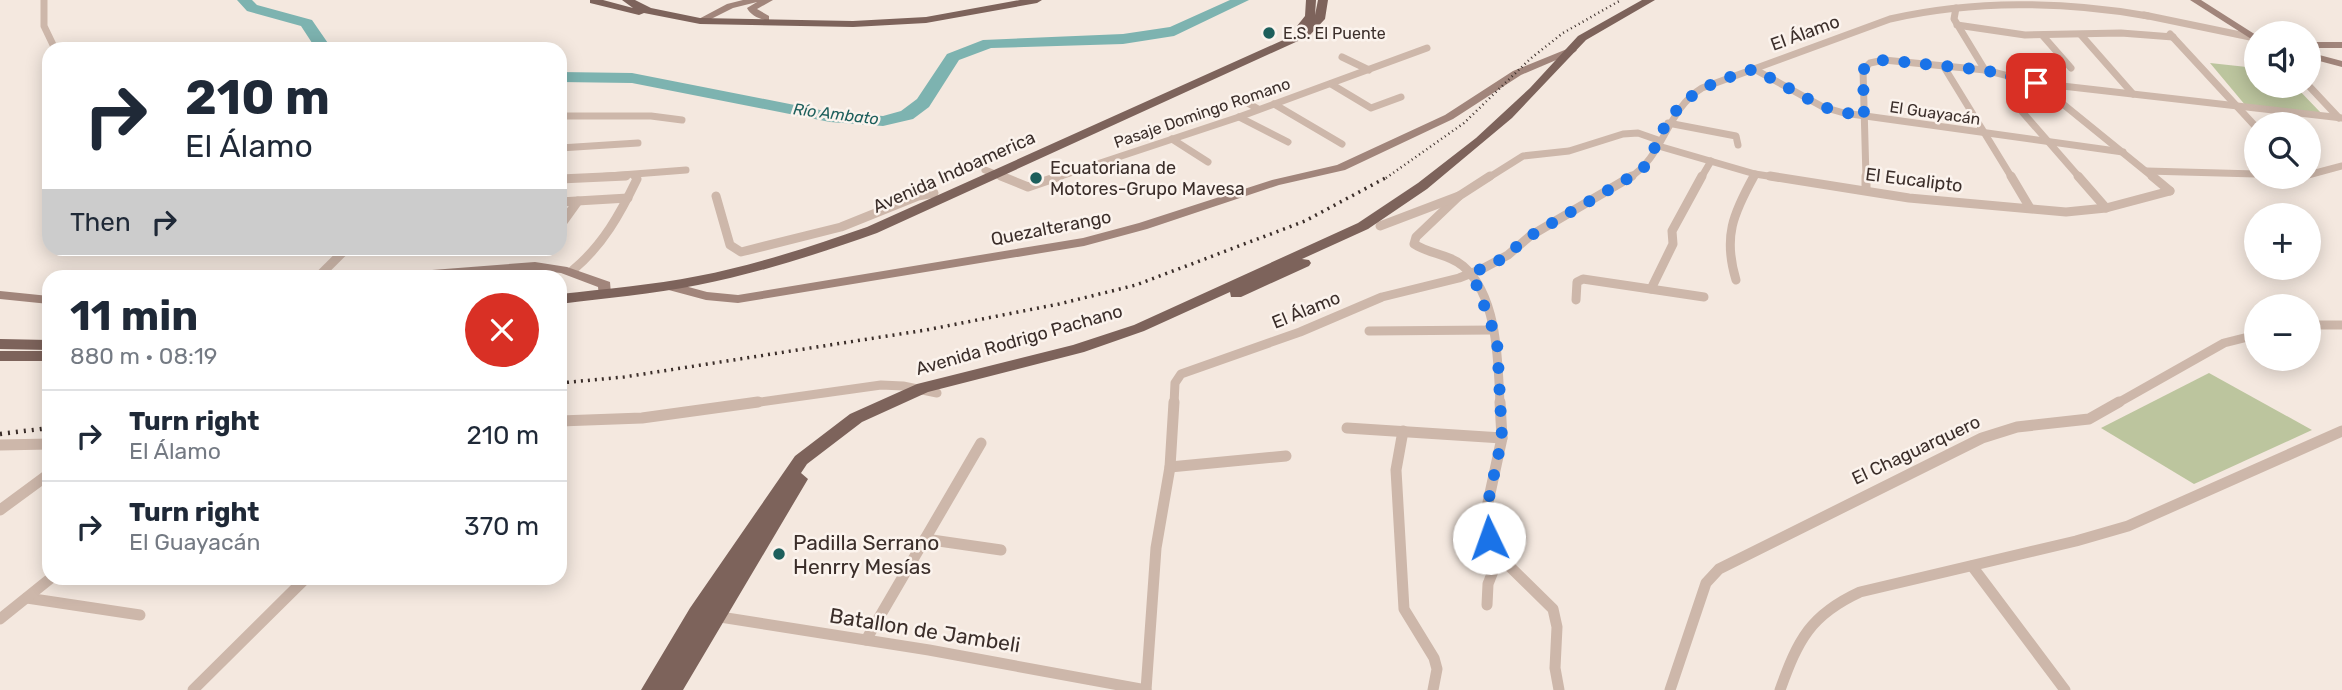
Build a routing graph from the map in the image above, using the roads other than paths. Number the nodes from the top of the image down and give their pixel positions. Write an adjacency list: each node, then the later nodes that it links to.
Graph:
1 (44, 0): 28 (street)
2 (592, 0): 3 (street); 17 (main road)
3 (603, 0)
4 (627, 0): 17 (main road)
5 (641, 0): 19 (main road)
6 (754, 0): 19 (street)
7 (768, 0): 20 (street)
8 (1013, 0): 20 (main road)
9 (1037, 0): 19 (main road)
10 (1311, 0): 74 (main road, Avenida Indoamerica)
11 (1650, 0): 32 (main road, Avenida Rodrigo Pachano)
12 (1661, 0): 89 (main road, Avenida Rodrigo Pachano)
13 (2076, 0): 18 (street)
14 (2195, 0): 23 (street)
15 (1326, 3): 74 (main road, Avenida Indoamerica)
16 (1956, 8): 18 (street, El Álamo); 22 (street); 38 (street, El Álamo)
17 (657, 13): 19 (main road)
18 (2148, 16): 21 (street)
19 (704, 18): 20 (main road)
20 (766, 18)
21 (2164, 21): 26 (street); 27 (street)
22 (1957, 25): 25 (street); 40 (street)
23 (2244, 32)
24 (2081, 35): 25 (street); 26 (street); 43 (street)
25 (2043, 36): 37 (street)
26 (2173, 37): 49 (street)
27 (2244, 37)
28 (51, 42)
29 (2321, 45): 30 (street)
30 (2342, 45)
31 (1427, 48): 39 (street, Pasaje Domingo Romano)
32 (1572, 50): 96 (street, Quezalterango); 114 (main road, Avenida Rodrigo Pachano)
33 (1342, 57): 39 (street)
34 (2321, 58): 35 (street)
35 (2342, 64)
36 (1944, 67): 40 (street); 54 (street); 58 (street)
37 (2071, 68)
38 (1754, 69): 54 (street, El Guayacán); 57 (street, El Álamo)
39 (1369, 70): 42 (street, Pasaje Domingo Romano)
40 (1984, 70): 41 (street)
41 (2036, 83): 43 (street); 67 (street)
42 (1331, 84): 44 (street); 48 (street, Pasaje Domingo Romano)
43 (2133, 94): 49 (street)
44 (1401, 97)
45 (2321, 98): 55 (street)
46 (1241, 99): 50 (street)
47 (2011, 99): 63 (street)
48 (1274, 104): 50 (street, Pasaje Domingo Romano); 64 (street)
49 (2235, 106): 51 (street); 55 (street)
50 (1258, 109): 53 (street, Pasaje Domingo Romano)
51 (2244, 115)
52 (567, 116): 56 (street)
53 (1239, 117): 59 (street, Pasaje Domingo Romano); 60 (street)
54 (1864, 117): 58 (street, El Guayacán); 79 (street)
55 (2341, 119)
56 (682, 120)
57 (1668, 123): 61 (street, El Álamo); 65 (street)
58 (1983, 134): 63 (street, El Guayacán); 86 (street)
59 (1172, 139): 68 (street); 74 (street, Pasaje Domingo Romano)
60 (1288, 142)
61 (1657, 142): 69 (street, El Eucalipto); 82 (street, El Eucalipto); 94 (street, El Álamo)
62 (638, 143): 66 (street)
63 (2049, 143): 67 (street, El Guayacán); 87 (street)
64 (1342, 144)
65 (1738, 145)
66 (567, 148)
67 (2123, 152): 72 (street)
68 (1208, 162)
69 (1711, 162): 75 (street, El Eucalipto); 98 (street)
70 (2342, 166): 73 (street)
71 (686, 170): 77 (street)
72 (2147, 170): 76 (street); 87 (street, El Eucalipto)
73 (2321, 172)
74 (991, 173): 80 (main road, Avenida Indoamerica); 96 (main road, Avenida Indoamerica)
75 (1755, 174): 79 (street, El Eucalipto); 95 (street)
76 (2244, 174)
77 (635, 176): 78 (street); 83 (street)
78 (567, 179)
79 (1866, 190): 86 (street, El Eucalipto)
80 (934, 193): 81 (street); 97 (main road, Avenida Indoamerica)
81 (716, 196)
82 (1459, 196): 89 (street, El Eucalipto); 94 (street)
83 (628, 198): 84 (street); 93 (street)
84 (578, 201): 85 (street); 88 (street)
85 (567, 202)
86 (2030, 208): 87 (street, El Eucalipto)
87 (2106, 208)
88 (567, 216)
89 (1380, 226): 114 (main road, Avenida Rodrigo Pachano)
90 (339, 256): 91 (street)
91 (325, 270)
92 (483, 270): 93 (street)
93 (573, 270): 97 (street)
94 (1472, 273): 107 (street); 124 (street, El Álamo)
95 (1736, 280)
96 (670, 286): 97 (main road, Avenida Indoamerica)
97 (605, 289): 99 (main road, Avenida Indoamerica); 101 (main road, Avenida Indoamerica)
98 (1651, 289): 102 (street); 104 (street)
99 (567, 290)
100 (0, 296): 103 (street)
101 (567, 297)
102 (1704, 297)
103 (42, 299)
104 (1576, 300)
105 (2321, 325): 106 (street)
106 (2342, 325)
107 (1493, 330): 108 (street); 119 (street)
108 (1369, 331)
109 (2244, 338): 147 (street, El Chaguarquero)
110 (0, 344): 111 (main road)
111 (42, 345)
112 (0, 356): 113 (main road)
113 (42, 356)
114 (930, 391): 115 (street); 135 (main road, Avenida Rodrigo Pachano); 138 (main road, Avenida Rodrigo Pachano)
115 (567, 421)
116 (1347, 428): 118 (street)
117 (2342, 431): 130 (street)
118 (1403, 432): 119 (street); 146 (street)
119 (1502, 438): 129 (street)
120 (981, 443): 127 (street)
121 (42, 444): 122 (street)
122 (0, 445)
123 (1286, 456): 124 (street)
124 (1170, 467): 145 (street)
125 (42, 479): 126 (street)
126 (0, 510)
127 (925, 539): 128 (street); 139 (street)
128 (1001, 550)
129 (1499, 556): 134 (street); 140 (street)
130 (1972, 566): 148 (street); 149 (street)
131 (43, 585): 133 (street)
132 (299, 585): 142 (street)
133 (27, 598): 136 (street); 137 (street)
134 (1487, 605)
135 (696, 614): 138 (street, Batallon de Jambeli); 143 (main road, Avenida Rodrigo Pachano)
136 (140, 615)
137 (1, 617)
138 (718, 617): 139 (street, Batallon de Jambeli); 144 (main road, Avenida Rodrigo Pachano)
139 (866, 640): 141 (street, Batallon de Jambeli)
140 (1557, 684)
141 (1105, 685): 145 (street, Batallon de Jambeli)
142 (193, 690)
143 (652, 690)
144 (673, 690)
145 (1146, 690)
146 (1433, 690)
147 (1670, 690)
148 (1780, 690)
149 (2065, 690)

